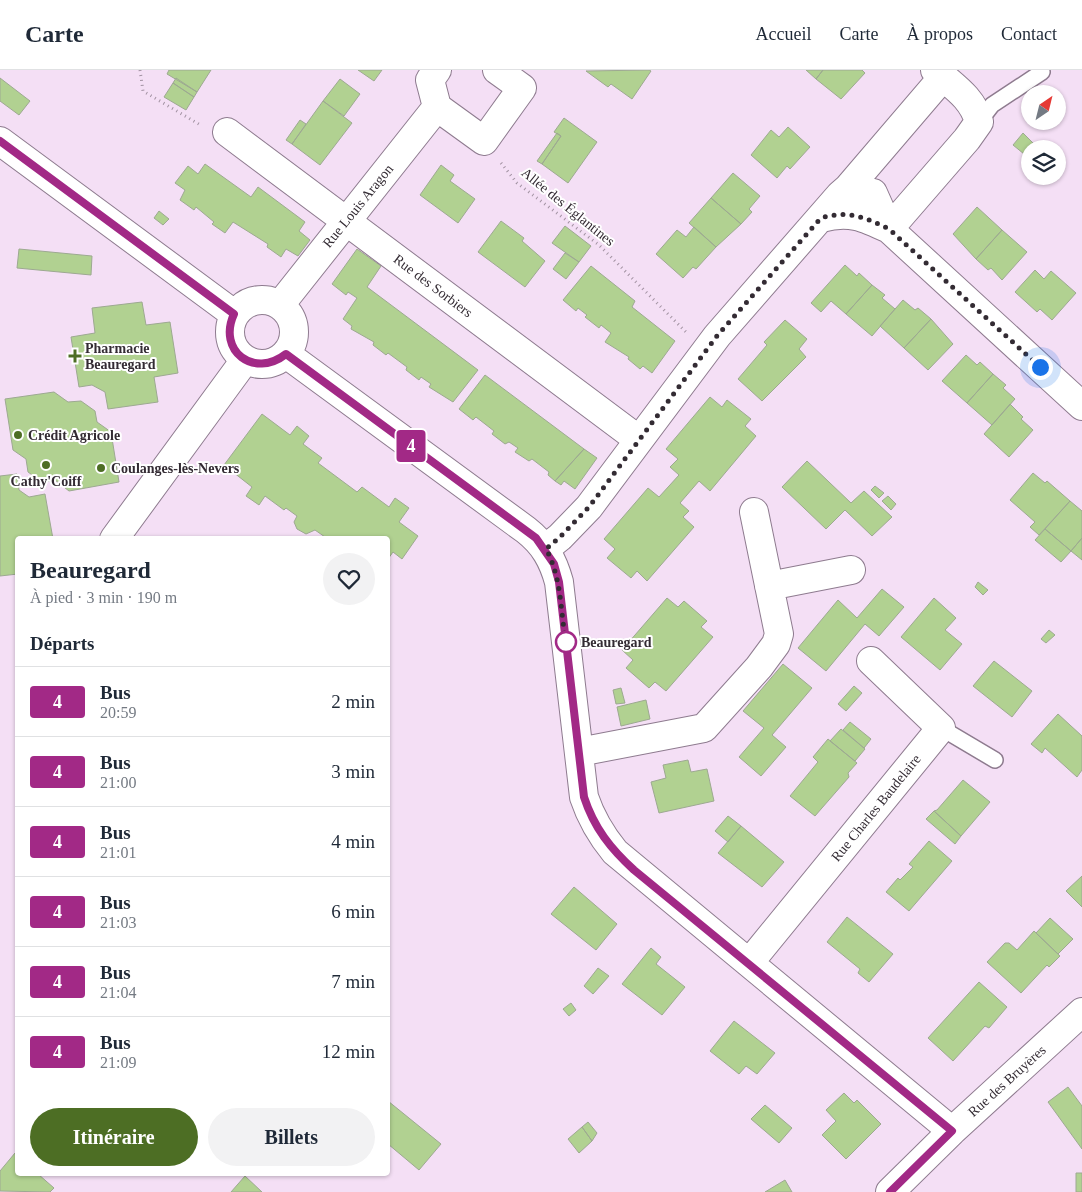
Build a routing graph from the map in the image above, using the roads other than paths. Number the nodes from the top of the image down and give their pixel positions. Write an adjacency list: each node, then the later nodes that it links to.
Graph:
1 (438, 70): 5 (street)
2 (497, 70): 5 (street)
3 (1042, 72): 6 (lane)
4 (939, 74): 6 (street); 9 (street)
5 (437, 108): 11 (street, Rue Louis Aragon)
6 (979, 122): 12 (street)
7 (227, 132): 11 (street, Rue des Sorbiers)
8 (0, 141): 14 (street)
9 (848, 188): 10 (street); 12 (street)
10 (821, 218): 12 (street); 18 (street)
11 (346, 221): 13 (street, Rue Louis Aragon); 18 (street, Rue des Sorbiers)
12 (889, 229): 17 (street)
13 (280, 305): 14 (street); 15 (street)
14 (234, 314): 16 (street)
15 (286, 354): 16 (street); 21 (street)
16 (245, 360): 20 (street)
17 (1082, 406)
18 (639, 440): 21 (street)
19 (754, 512): 23 (street)
20 (116, 536)
21 (546, 549): 26 (street)
22 (851, 570): 23 (street)
23 (769, 586): 26 (street)
24 (871, 661): 25 (street)
25 (941, 728): 27 (lane); 28 (street, Rue Charles Baudelaire)
26 (578, 752): 28 (street)
27 (995, 760)
28 (749, 963): 30 (street)
29 (1082, 1012): 30 (street, Rue des Bruyères)
30 (952, 1131): 31 (street, Rue des Bruyères)
31 (890, 1192)

